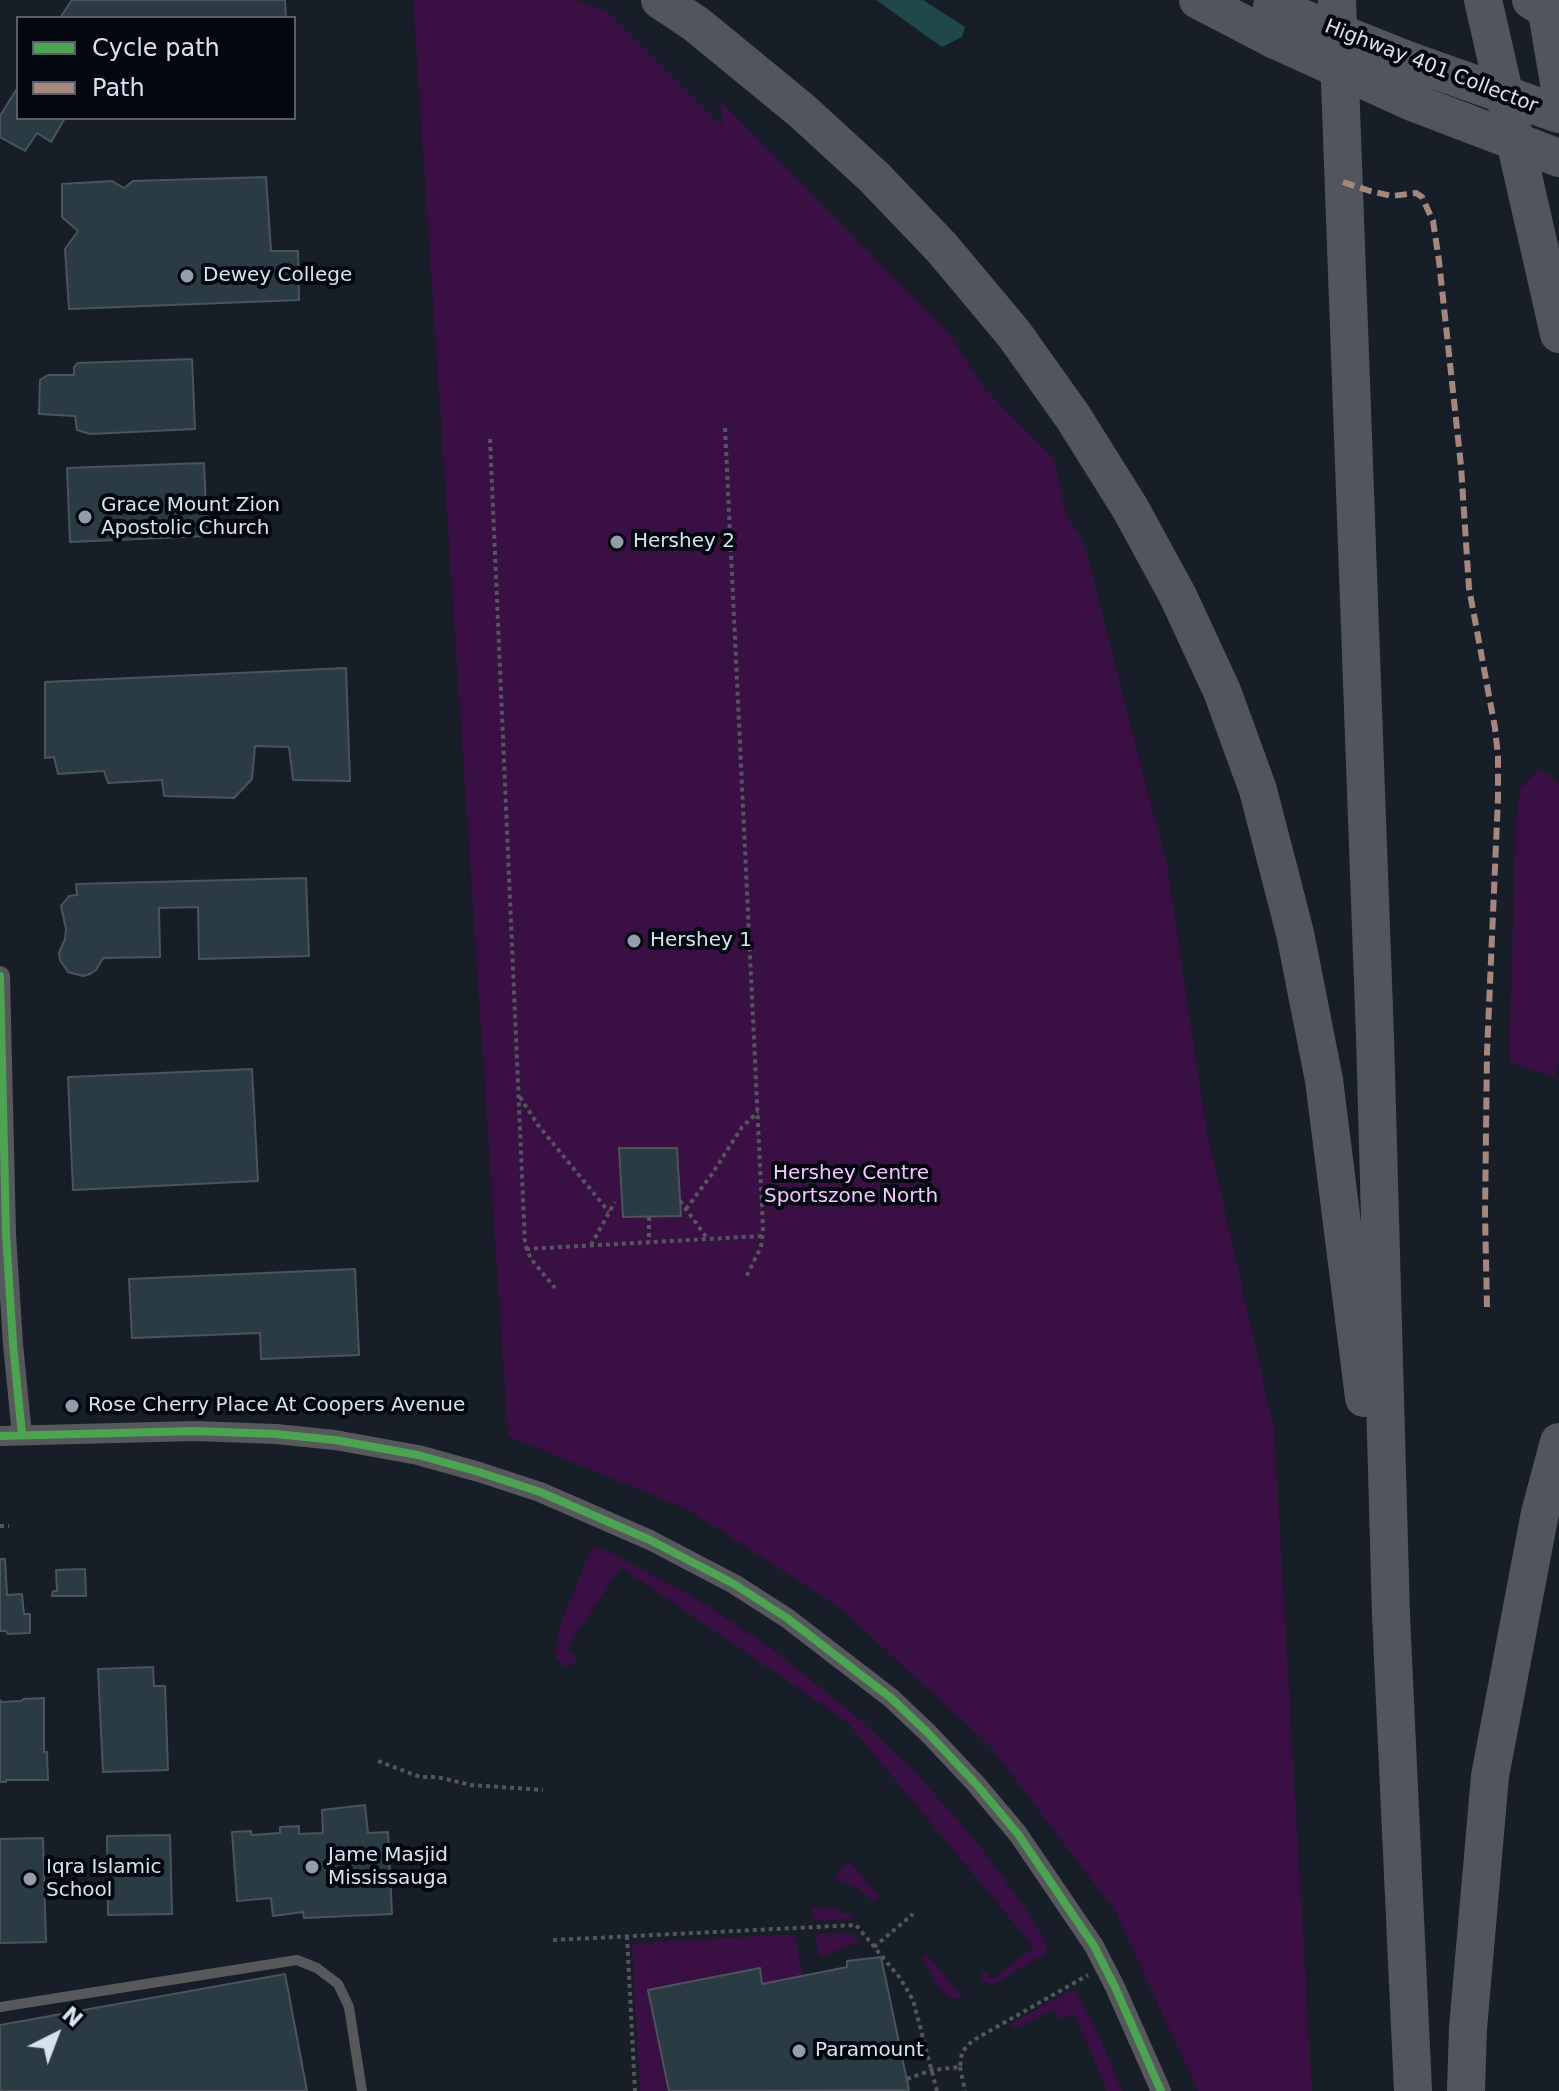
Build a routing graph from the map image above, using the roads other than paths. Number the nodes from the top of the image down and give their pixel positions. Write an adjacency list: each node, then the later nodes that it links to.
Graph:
1 (660, 0): 17 (highway)
2 (1198, 0): 7 (highway)
3 (1337, 0): 17 (highway)
4 (1483, 0): 12 (highway)
5 (1531, 0): 8 (highway, bridge)
6 (1545, 0): 9 (highway)
7 (1268, 15): 10 (highway, Highway 401 Collector, bridge); 11 (highway, bridge)
8 (1559, 17)
9 (1559, 83)
10 (1559, 114)
11 (1559, 158)
12 (1559, 334)
13 (0, 976): 14 (street)
14 (22, 1435): 15 (street); 20 (street)
15 (0, 1436)
16 (1559, 1442): 22 (highway)
17 (1391, 1615): 21 (highway)
18 (0, 2007): 19 (lane)
19 (362, 2091)
20 (1161, 2091)
21 (1413, 2091)
22 (1466, 2091)

